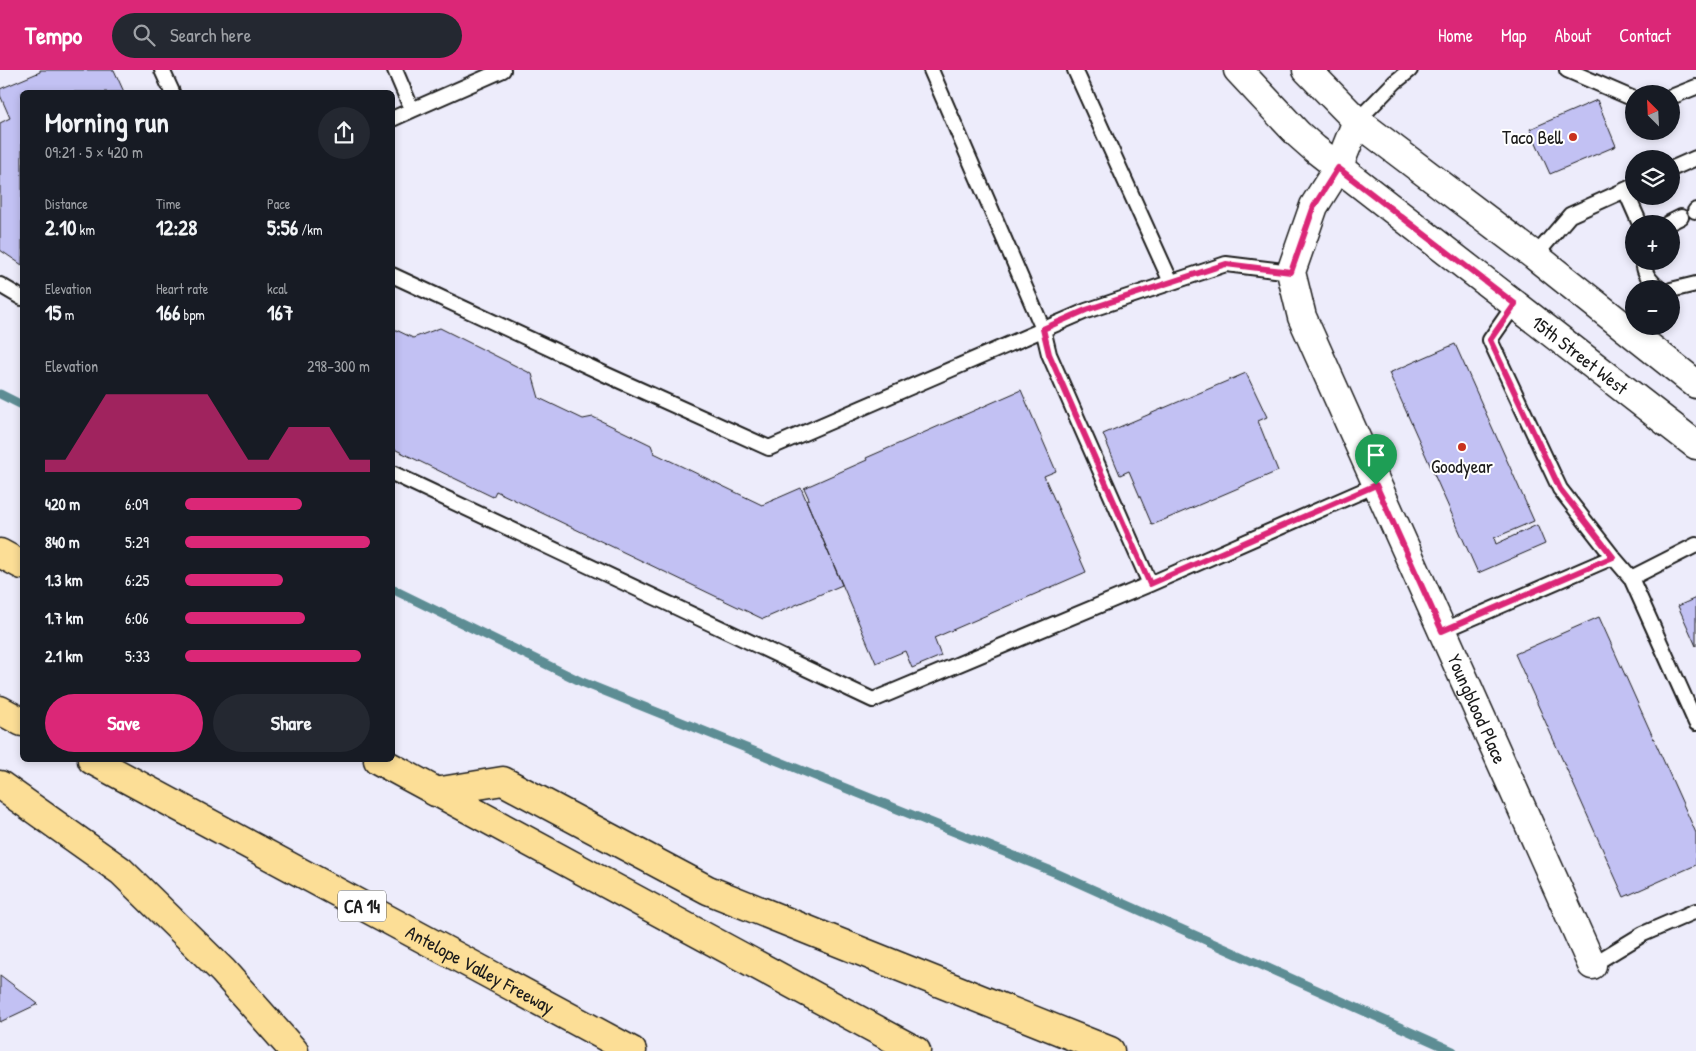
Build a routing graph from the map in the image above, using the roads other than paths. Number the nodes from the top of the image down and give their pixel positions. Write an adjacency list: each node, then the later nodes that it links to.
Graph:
1 (162, 70): 11 (lane)
2 (395, 70): 14 (lane)
3 (503, 70): 14 (lane)
4 (931, 70): 30 (lane)
5 (1076, 70): 24 (lane)
6 (1238, 70): 19 (street, 15th Street West)
7 (1306, 70): 16 (street)
8 (1410, 70): 16 (lane)
9 (1567, 70): 13 (lane)
10 (1696, 86): 12 (lane)
11 (171, 90)
12 (1680, 93)
13 (1625, 95)
14 (412, 110): 15 (lane)
15 (395, 118)
16 (1357, 121): 19 (street); 21 (street)
17 (1696, 158): 18 (lane)
18 (1680, 165)
19 (1338, 168): 22 (street); 29 (street, 15th Street West)
20 (1625, 190): 21 (lane)
21 (1535, 256): 31 (street)
22 (1291, 272): 24 (lane); 36 (street, Youngblood Place)
23 (395, 276): 30 (lane)
24 (1171, 282): 30 (lane)
25 (1696, 284): 27 (lane)
26 (0, 285): 28 (lane)
27 (1680, 288)
28 (20, 297)
29 (1515, 304): 32 (street, 15th Street West); 39 (lane)
30 (1043, 329): 42 (lane)
31 (1696, 384)
32 (1660, 417): 33 (street); 34 (street, 15th Street West)
33 (1696, 421)
34 (1696, 446)
35 (395, 474): 42 (lane)
36 (1376, 485): 42 (lane); 43 (street, Youngblood Place)
37 (1696, 545): 41 (lane)
38 (0, 553): 40 (highway)
39 (1613, 557): 41 (lane); 43 (lane)
40 (20, 564)
41 (1631, 578): 46 (lane)
42 (1150, 584)
43 (1442, 631): 52 (street, Youngblood Place)
44 (0, 710): 45 (highway)
45 (20, 721)
46 (1696, 723)
47 (96, 762): 54 (highway, Antelope Valley Freeway / CA 14)
48 (382, 762): 50 (highway)
49 (0, 785): 53 (highway)
50 (435, 792): 55 (highway); 56 (highway)
51 (1696, 911): 52 (lane)
52 (1592, 965)
53 (294, 1051)
54 (632, 1051)
55 (916, 1051)
56 (1110, 1051)

